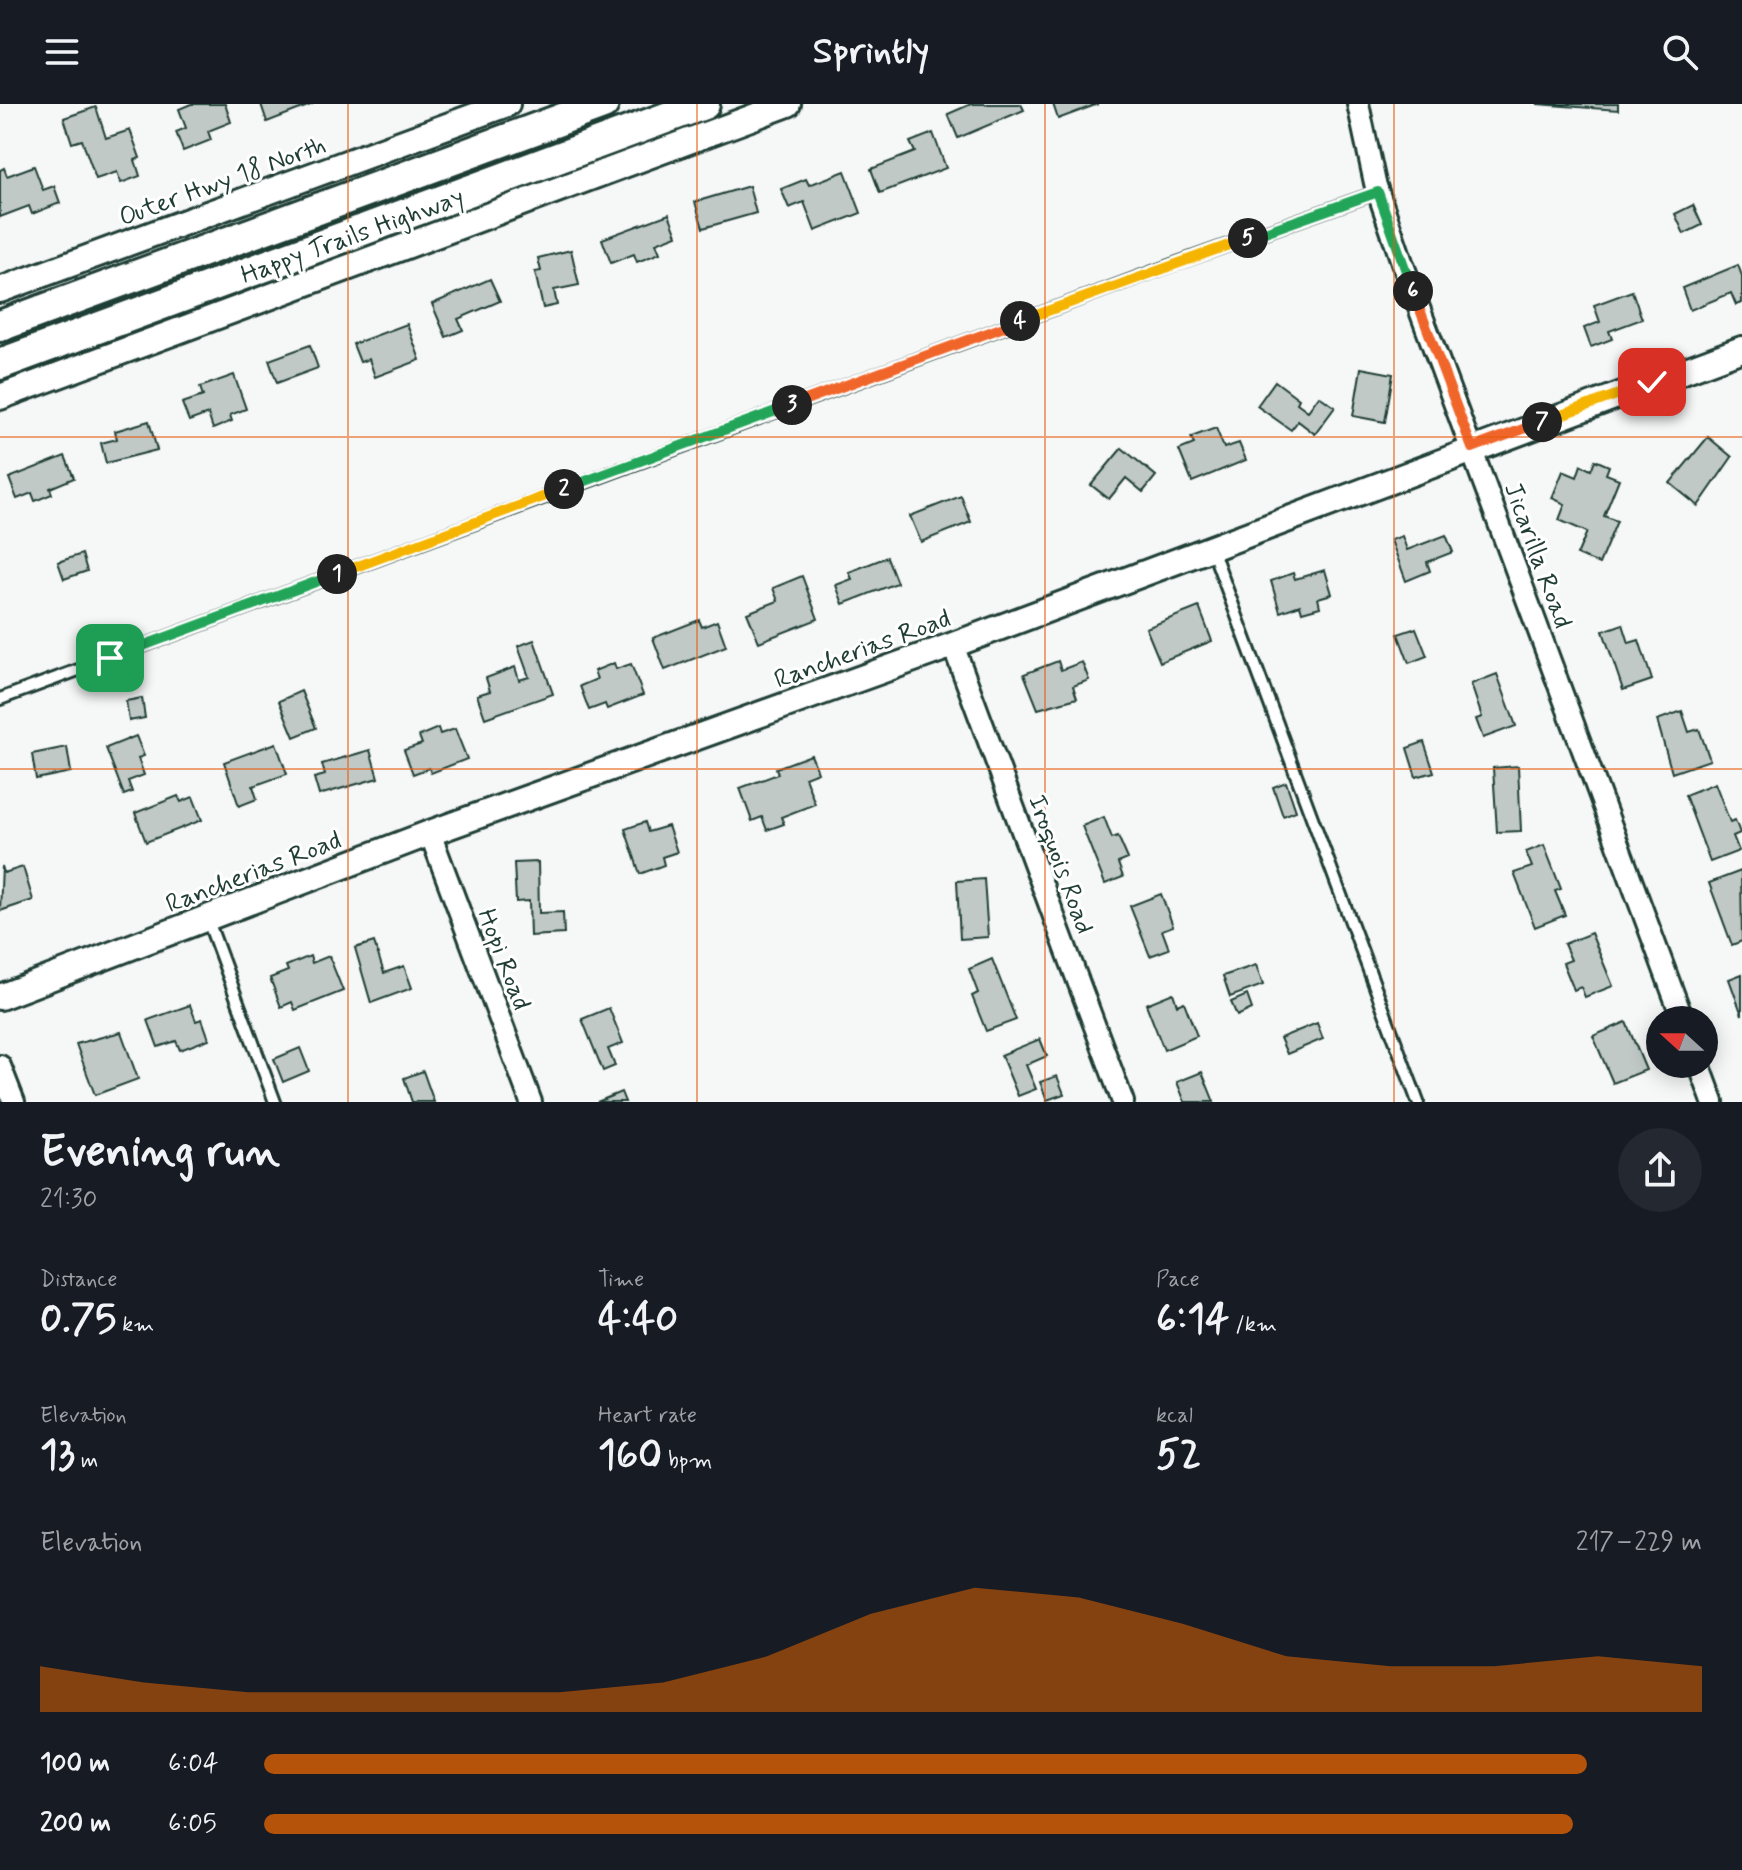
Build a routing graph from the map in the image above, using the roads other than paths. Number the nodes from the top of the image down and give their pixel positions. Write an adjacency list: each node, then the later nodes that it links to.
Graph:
1 (507, 104): 7 (street, Outer Hwy 18 North)
2 (603, 104): 8 (main road, Happy Trails Highway)
3 (704, 104): 10 (main road, Happy Trails Highway)
4 (788, 104): 11 (street)
5 (1358, 104): 6 (street, Jicarilla Road)
6 (1378, 192): 12 (street, Jicarilla Road); 15 (lane)
7 (0, 290)
8 (0, 326)
9 (1742, 349): 12 (street, Rancherias Road)
10 (0, 364)
11 (0, 397)
12 (1472, 448): 13 (street, Rancherias Road); 19 (street, Jicarilla Road)
13 (1211, 547): 14 (street, Rancherias Road); 26 (lane)
14 (953, 645): 16 (street, Rancherias Road); 25 (street, Iroquois Road)
15 (0, 699)
16 (430, 833): 17 (street, Rancherias Road); 24 (street, Hopi Road)
17 (207, 918): 18 (street, Rancherias Road); 23 (lane)
18 (0, 997)
19 (1678, 1006)
20 (0, 1066): 22 (street)
21 (1704, 1078): 27 (street)
22 (14, 1102)
23 (275, 1102)
24 (531, 1102)
25 (1123, 1102)
26 (1418, 1102)
27 (1713, 1102)

